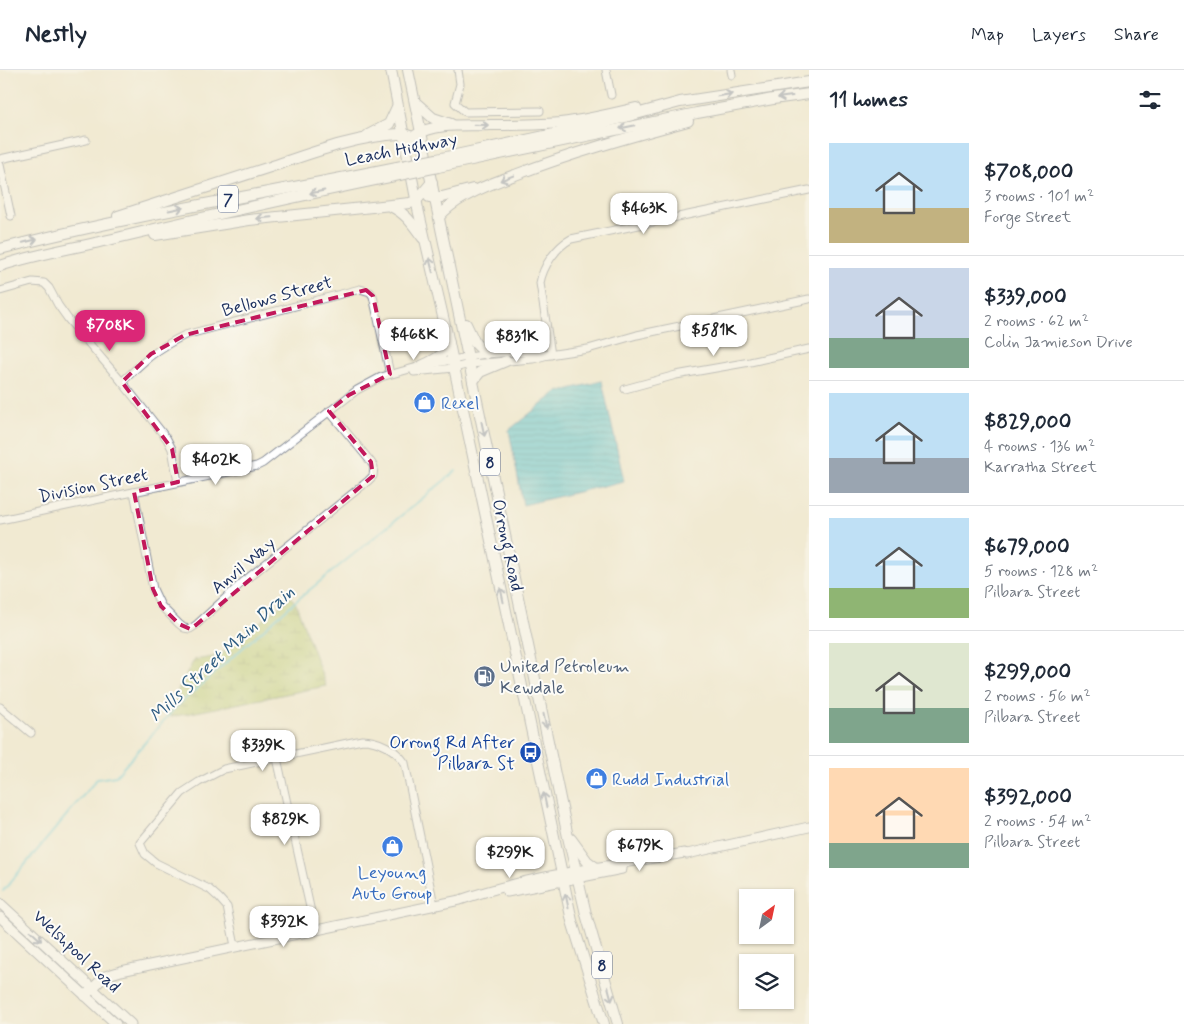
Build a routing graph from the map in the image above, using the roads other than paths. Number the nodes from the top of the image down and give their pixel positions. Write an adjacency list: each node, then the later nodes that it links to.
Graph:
1 (391, 70): 11 (highway, Orrong Road / 8)
2 (408, 70): 8 (highway, Orrong Road / 8)
3 (458, 70): 12 (street)
4 (606, 70): 7 (street)
5 (809, 82): 10 (highway, Leach Highway / 7, one-way to 5)
6 (809, 94): 9 (highway, Leach Highway / 7, one-way to 9)
7 (611, 95)
8 (415, 101): 13 (highway); 14 (highway, Orrong Road / 8)
9 (761, 101): 18 (highway, Leach Highway / 7, one-way to 18); 22 (highway, one-way to 22)
10 (680, 102): 13 (highway, one-way to 10); 18 (highway, Leach Highway / 7)
11 (398, 107): 14 (highway, Orrong Road / 8); 15 (highway)
12 (540, 111)
13 (456, 125): 14 (highway)
14 (412, 135): 15 (highway); 21 (highway, Orrong Road / 8); 24 (highway)
15 (360, 139): 29 (highway)
16 (86, 140): 17 (street)
17 (0, 159)
18 (437, 163): 20 (highway, Leach Highway / 7, bridge)
19 (0, 164): 27 (street)
20 (398, 171): 29 (highway, Leach Highway / 7, one-way to 20); 31 (highway, Leach Highway / 7, one-way to 31)
21 (432, 182): 24 (highway); 25 (highway, Orrong Road / 8)
22 (486, 186): 25 (highway); 28 (highway)
23 (809, 190): 42 (street)
24 (420, 197): 25 (highway); 26 (highway); 30 (highway, Orrong Road / 8)
25 (435, 197): 28 (highway, Orrong Road / 8)
26 (390, 206): 30 (highway); 31 (highway, one-way to 31)
27 (11, 216)
28 (439, 217): 37 (highway, Orrong Road / 8)
29 (60, 234): 32 (highway, Leach Highway / 7, one-way to 29)
30 (425, 240): 39 (highway, Orrong Road / 8, one-way to 30)
31 (85, 246): 33 (highway, Leach Highway / 7)
32 (0, 249)
33 (26, 258): 34 (highway, 7); 35 (highway, 7)
34 (0, 262)
35 (0, 266)
36 (0, 292): 50 (street)
37 (455, 298): 41 (highway); 43 (highway, Orrong Road / 8)
38 (809, 299): 42 (street)
39 (449, 343): 45 (highway, Orrong Road / 8); 46 (highway)
40 (809, 349): 51 (street)
41 (486, 354): 42 (street); 43 (street)
42 (549, 355): 44 (street)
43 (469, 360): 44 (street); 45 (street); 49 (highway, Orrong Road / 8)
44 (506, 361): 49 (highway)
45 (453, 364): 46 (street, Division Street); 47 (street, Division Street); 64 (highway, Orrong Road / 8, one-way to 45)
46 (419, 367): 47 (street, Division Street)
47 (400, 372): 48 (street, Division Street)
48 (390, 374): 50 (street, Bellows Street); 52 (street, Division Street)
49 (473, 381): 60 (highway, Orrong Road / 8, one-way to 60)
50 (122, 382): 53 (street)
51 (625, 389)
52 (329, 412): 53 (street, Division Street); 54 (street, Anvil Way)
53 (178, 482): 54 (street, Division Street)
54 (134, 492): 55 (street, Division Street)
55 (0, 520)
56 (0, 707): 57 (street)
57 (31, 733)
58 (277, 758): 66 (street); 68 (street); 69 (street)
59 (809, 827): 61 (main road)
60 (568, 837): 62 (highway); 63 (highway, Orrong Road / 8)
61 (687, 854): 62 (main road); 63 (main road)
62 (595, 867): 63 (main road)
63 (577, 875): 64 (main road); 75 (highway, Orrong Road / 8, one-way to 75)
64 (562, 878): 66 (main road); 74 (highway, Orrong Road / 8, one-way to 64)
65 (0, 903): 70 (main road, Welshpool Road, one-way to 70)
66 (434, 905): 68 (main road)
67 (0, 917): 71 (main road, Welshpool Road)
68 (315, 930): 69 (main road)
69 (235, 946): 70 (main road)
70 (92, 988): 71 (main road); 73 (main road, Welshpool Road)
71 (85, 996): 72 (main road, Welshpool Road)
72 (116, 1024)
73 (131, 1024)
74 (604, 1024)
75 (618, 1024)

